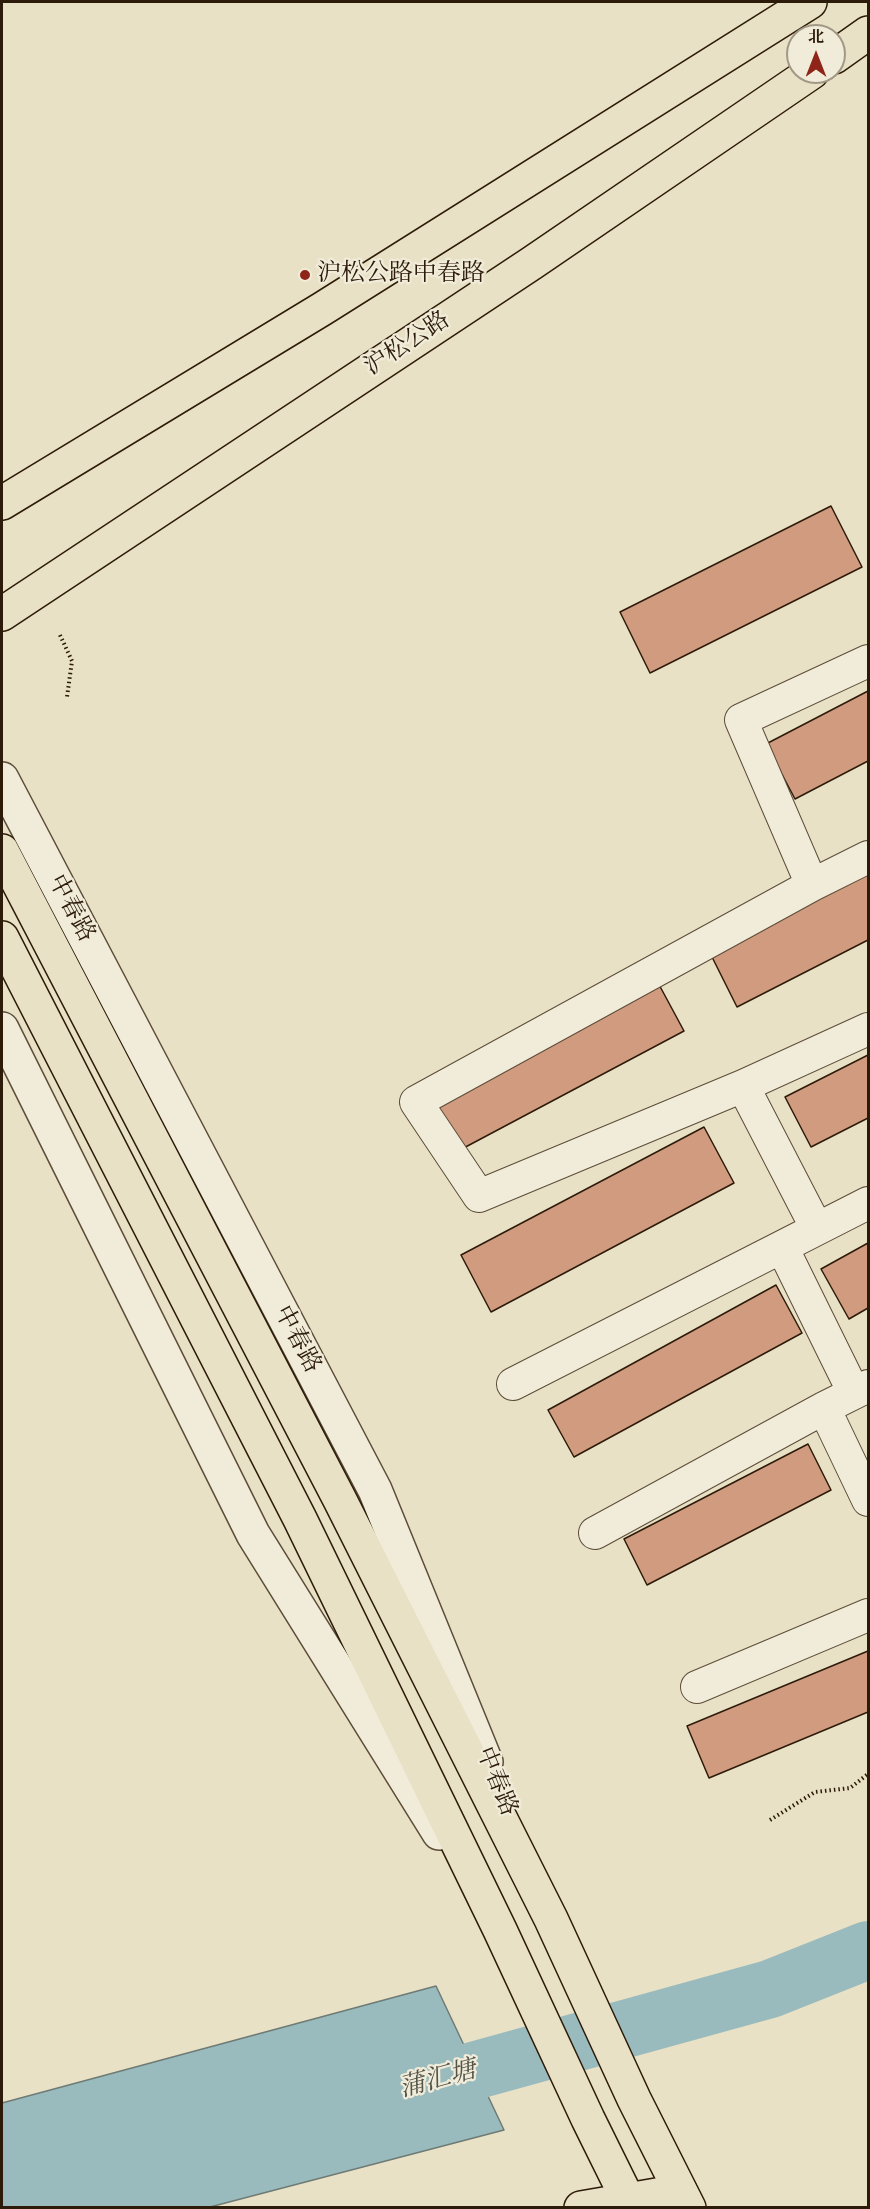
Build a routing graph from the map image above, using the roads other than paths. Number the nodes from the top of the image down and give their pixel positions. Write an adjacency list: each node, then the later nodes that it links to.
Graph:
1 (810, 2): 5 (main road)
2 (868, 33): 3 (main road)
3 (846, 49)
4 (794, 84): 6 (main road, 沪松公路)
5 (2, 503)
6 (2, 614)
7 (868, 662): 11 (street)
8 (2, 779): 26 (street, 中春路)
9 (2, 851): 26 (main road, 中春路)
10 (868, 857): 11 (street)
11 (812, 885): 15 (street)
12 (2, 938): 27 (main road)
13 (2, 1029): 27 (street)
14 (868, 1029): 15 (street)
15 (743, 1086): 17 (street)
16 (868, 1203): 17 (street)
17 (817, 1229): 18 (street)
18 (782, 1247): 19 (street); 20 (street)
19 (513, 1384)
20 (861, 1390): 21 (street)
21 (824, 1408): 22 (street); 23 (street)
22 (868, 1500)
23 (596, 1533)
24 (868, 1615): 25 (street)
25 (697, 1687)
26 (551, 1919): 28 (main road, 中春路)
27 (500, 1930): 29 (main road)
28 (685, 2199): 29 (main road)
29 (630, 2203): 30 (main road)
30 (581, 2208)

